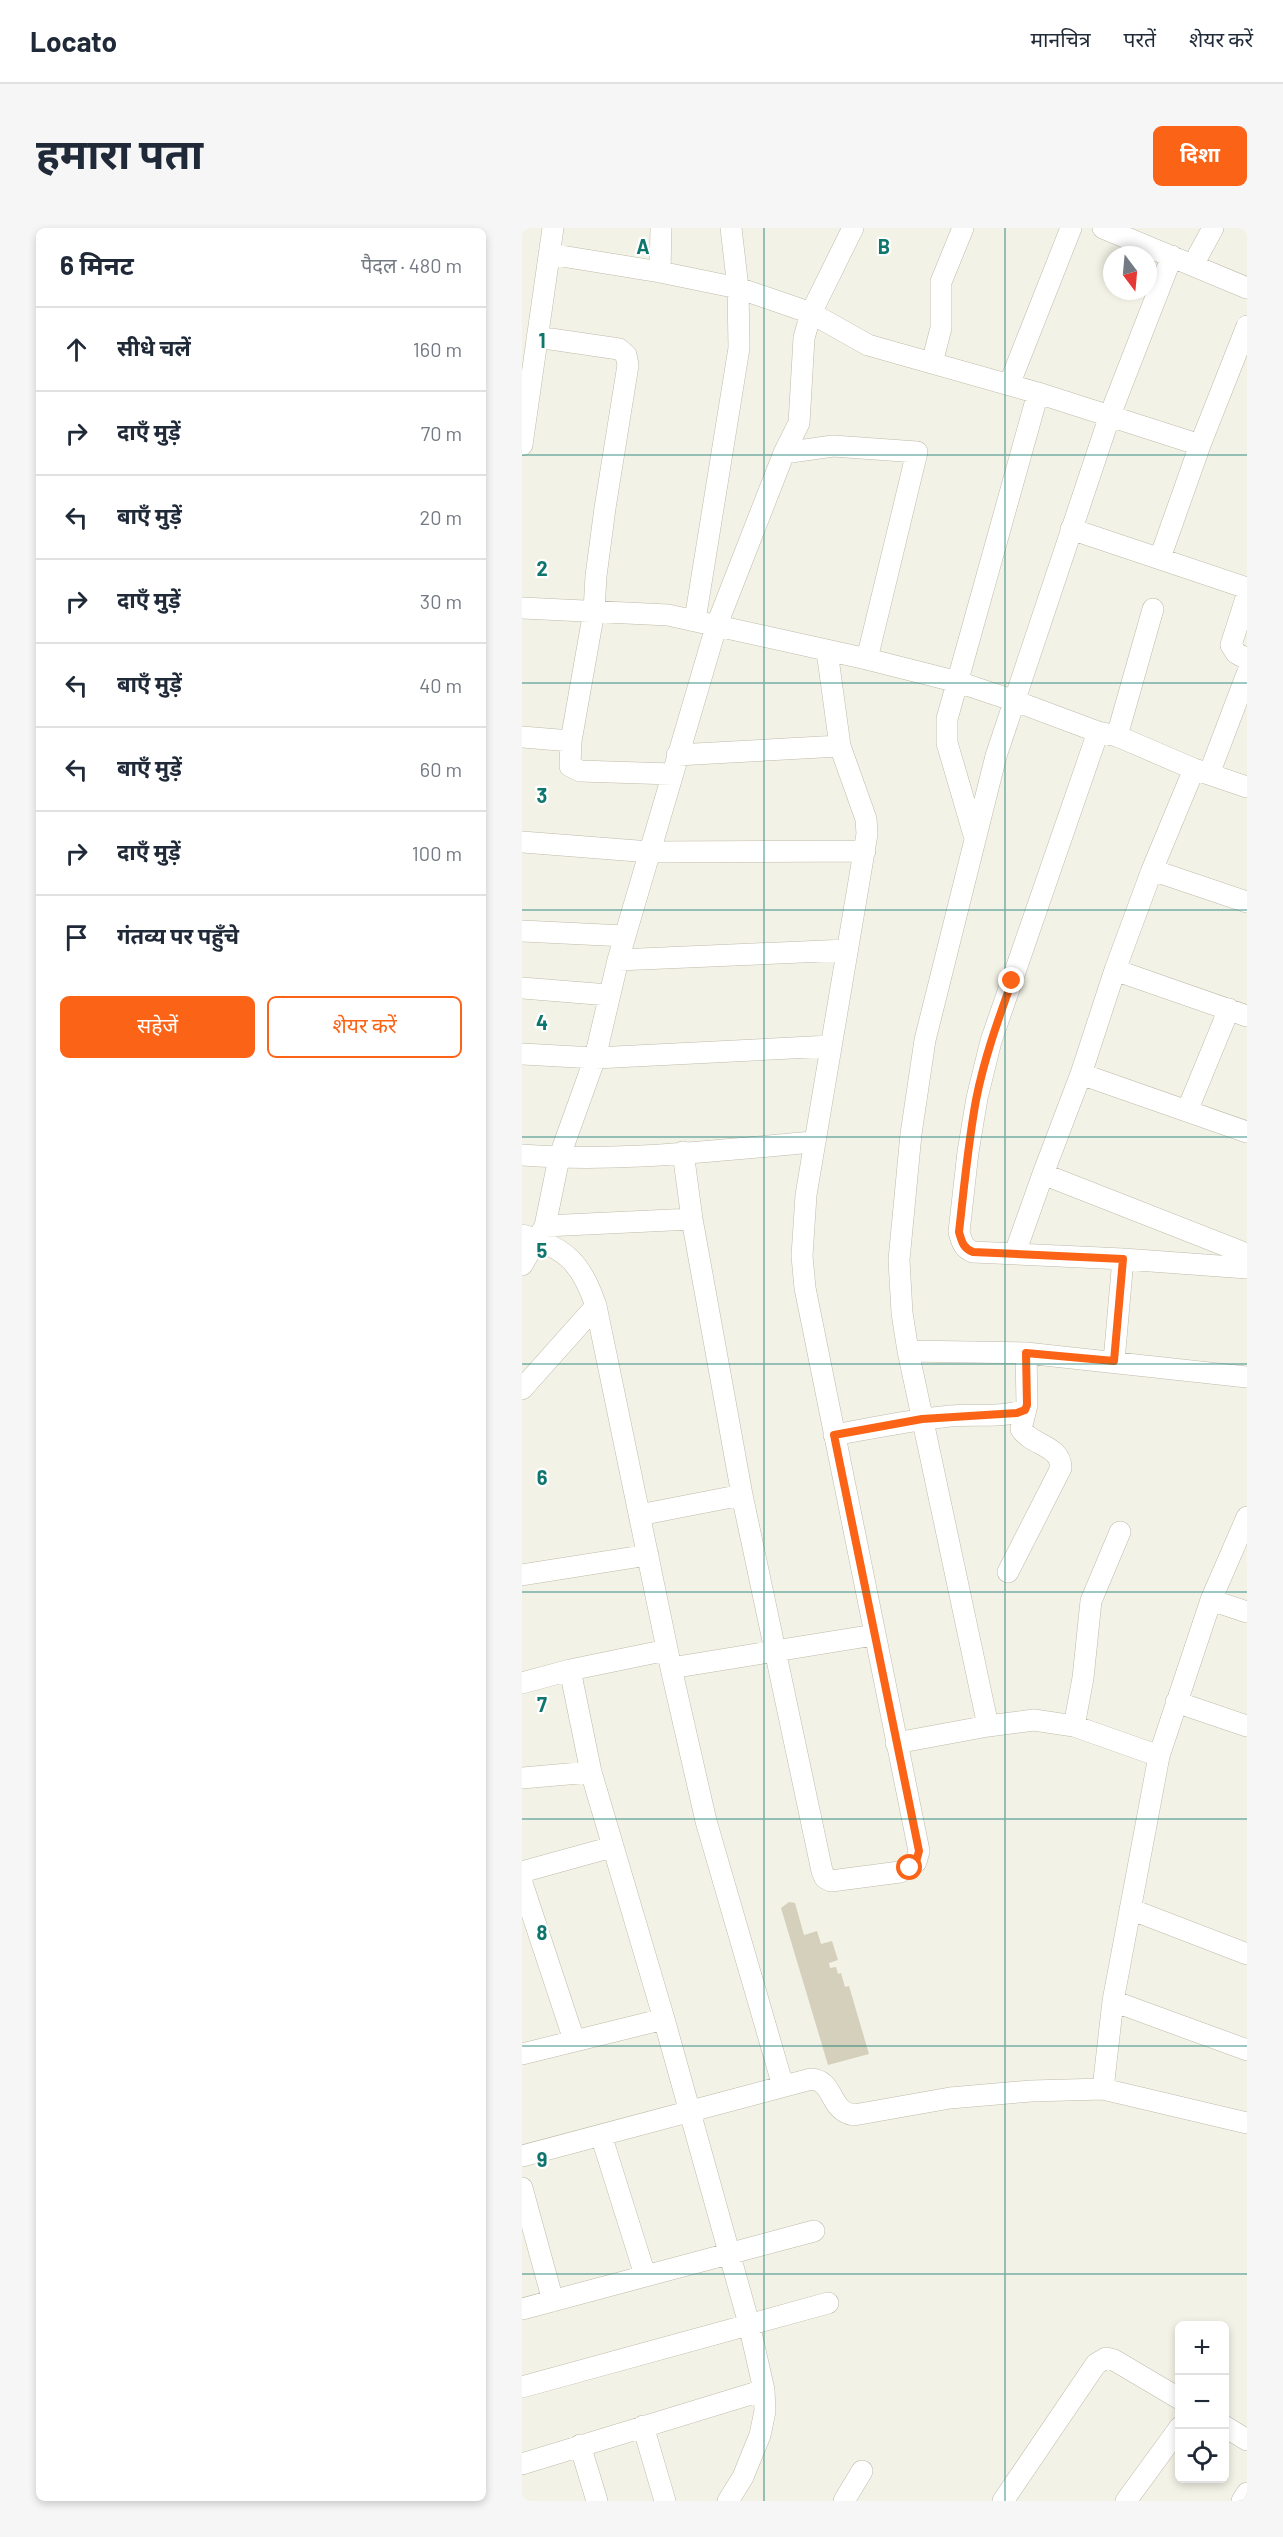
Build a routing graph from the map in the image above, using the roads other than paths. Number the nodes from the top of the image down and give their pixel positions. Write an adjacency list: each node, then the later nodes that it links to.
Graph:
1 (554, 228): 9 (street)
2 (661, 228): 12 (street)
3 (731, 228): 13 (street)
4 (853, 228): 15 (street)
5 (963, 228): 18 (street)
6 (1071, 228): 19 (street)
7 (1103, 228): 10 (street)
8 (1213, 228): 11 (street)
9 (549, 254): 12 (street); 17 (street)
10 (1172, 256): 11 (street); 21 (street)
11 (1193, 265): 14 (street)
12 (660, 272): 13 (street)
13 (738, 288): 15 (street); 32 (street)
14 (1247, 288)
15 (812, 313): 18 (street); 24 (street)
16 (1247, 326): 23 (street)
17 (537, 337): 22 (street); 31 (street)
18 (932, 363): 19 (street)
19 (1009, 385): 20 (street)
20 (1038, 393): 21 (street); 38 (street)
21 (1110, 415): 23 (street); 25 (street)
22 (522, 445)
23 (1200, 445): 26 (street)
24 (784, 453): 33 (street); 35 (street)
25 (1071, 529): 26 (street); 39 (street)
26 (1161, 558): 27 (street)
27 (1247, 588)
28 (1247, 595): 36 (street)
29 (522, 608): 31 (street)
30 (1153, 609): 40 (street)
31 (594, 611): 32 (street); 42 (street)
32 (695, 620): 33 (street)
33 (716, 627): 34 (street); 44 (street)
34 (827, 651): 35 (street); 43 (street)
35 (867, 659): 38 (street)
36 (1247, 659)
37 (1247, 674): 45 (street)
38 (958, 682): 39 (street); 47 (street)
39 (1015, 701): 40 (street); 47 (street)
40 (1108, 734): 45 (street); 74 (street)
41 (522, 737): 42 (street)
42 (572, 741): 44 (street)
43 (840, 746): 44 (street); 49 (street)
44 (674, 765): 50 (street)
45 (1202, 771): 46 (street); 51 (street)
46 (1247, 787)
47 (974, 836): 80 (street)
48 (522, 842): 50 (street)
49 (865, 851): 50 (street); 55 (street)
50 (650, 852): 54 (street)
51 (1152, 870): 52 (street); 57 (street)
52 (1247, 902)
53 (522, 931): 54 (street)
54 (626, 936): 56 (street)
55 (847, 950): 56 (street); 61 (street)
56 (618, 960): 59 (street)
57 (1115, 970): 60 (street); 64 (street)
58 (522, 988): 59 (street)
59 (609, 994): 63 (street)
60 (1238, 1012): 65 (street)
61 (831, 1046): 63 (street); 67 (street)
62 (522, 1054): 63 (street)
63 (595, 1058): 70 (street)
64 (1081, 1074): 65 (street); 71 (street)
65 (1187, 1111): 66 (street)
66 (1247, 1132)
67 (814, 1142): 68 (street); 87 (street)
68 (683, 1152): 70 (street); 72 (street)
69 (522, 1155): 70 (street)
70 (559, 1158): 73 (street)
71 (1043, 1174): 74 (street); 75 (street)
72 (692, 1219): 73 (street); 88 (street)
73 (535, 1234): 77 (street); 79 (street)
74 (1015, 1253): 76 (street)
75 (1247, 1254)
76 (1123, 1259): 78 (street); 82 (street)
77 (522, 1265)
78 (1247, 1268)
79 (596, 1306): 84 (street); 89 (street)
80 (908, 1352): 81 (street); 86 (street)
81 (1026, 1353): 82 (street); 85 (street)
82 (1114, 1361): 83 (street)
83 (1247, 1377)
84 (522, 1389)
85 (1025, 1410): 86 (street); 93 (street)
86 (922, 1419): 87 (street); 103 (street)
87 (834, 1435): 97 (street)
88 (742, 1495): 89 (street); 98 (street)
89 (639, 1515): 92 (street)
90 (1247, 1517): 95 (street)
91 (1120, 1532): 104 (street)
92 (648, 1556): 94 (street); 99 (street)
93 (1008, 1572)
94 (522, 1575)
95 (1211, 1600): 96 (street); 102 (street)
96 (1247, 1612)
97 (874, 1635): 98 (street); 106 (street)
98 (776, 1650): 99 (street); 106 (street)
99 (669, 1659): 100 (street); 120 (street)
100 (570, 1670): 101 (street); 108 (street)
101 (522, 1683)
102 (1176, 1702): 105 (street); 107 (street)
103 (988, 1726): 104 (street); 106 (street)
104 (1074, 1726): 107 (street)
105 (1247, 1726)
106 (896, 1743)
107 (1159, 1756): 113 (street)
108 (591, 1772): 109 (street); 110 (street)
109 (522, 1778)
110 (612, 1847): 111 (street); 116 (street)
111 (522, 1872)
112 (522, 1883): 117 (street)
113 (1130, 1909): 114 (street); 115 (street)
114 (1247, 1954)
115 (1113, 2001): 118 (street); 121 (street)
116 (664, 2019): 117 (street); 122 (street)
117 (574, 2040): 119 (street)
118 (1247, 2050)
119 (522, 2054)
120 (783, 2086): 121 (street); 122 (street)
121 (1103, 2089): 123 (street)
122 (690, 2110): 124 (street); 128 (street)
123 (1247, 2123)
124 (601, 2134): 125 (street); 129 (street)
125 (522, 2156)
126 (522, 2188): 130 (street)
127 (814, 2231): 128 (street)
128 (729, 2253): 129 (street); 133 (street)
129 (645, 2275): 130 (street)
130 (552, 2301): 132 (street)
131 (828, 2303): 133 (street)
132 (522, 2309)
133 (749, 2324): 134 (street); 135 (street)
134 (522, 2387)
135 (764, 2390): 137 (street); 147 (street)
136 (1175, 2397): 149 (street)
137 (643, 2426): 141 (street); 146 (street)
138 (1178, 2429): 150 (street)
139 (1229, 2429): 140 (street)
140 (1247, 2440)
141 (580, 2445): 142 (street); 145 (street)
142 (522, 2464)
143 (862, 2470): 148 (street)
144 (1247, 2493): 151 (street)
145 (597, 2501)
146 (665, 2501)
147 (728, 2501)
148 (844, 2501)
149 (1003, 2501)
150 (1126, 2501)
151 (1242, 2501)

